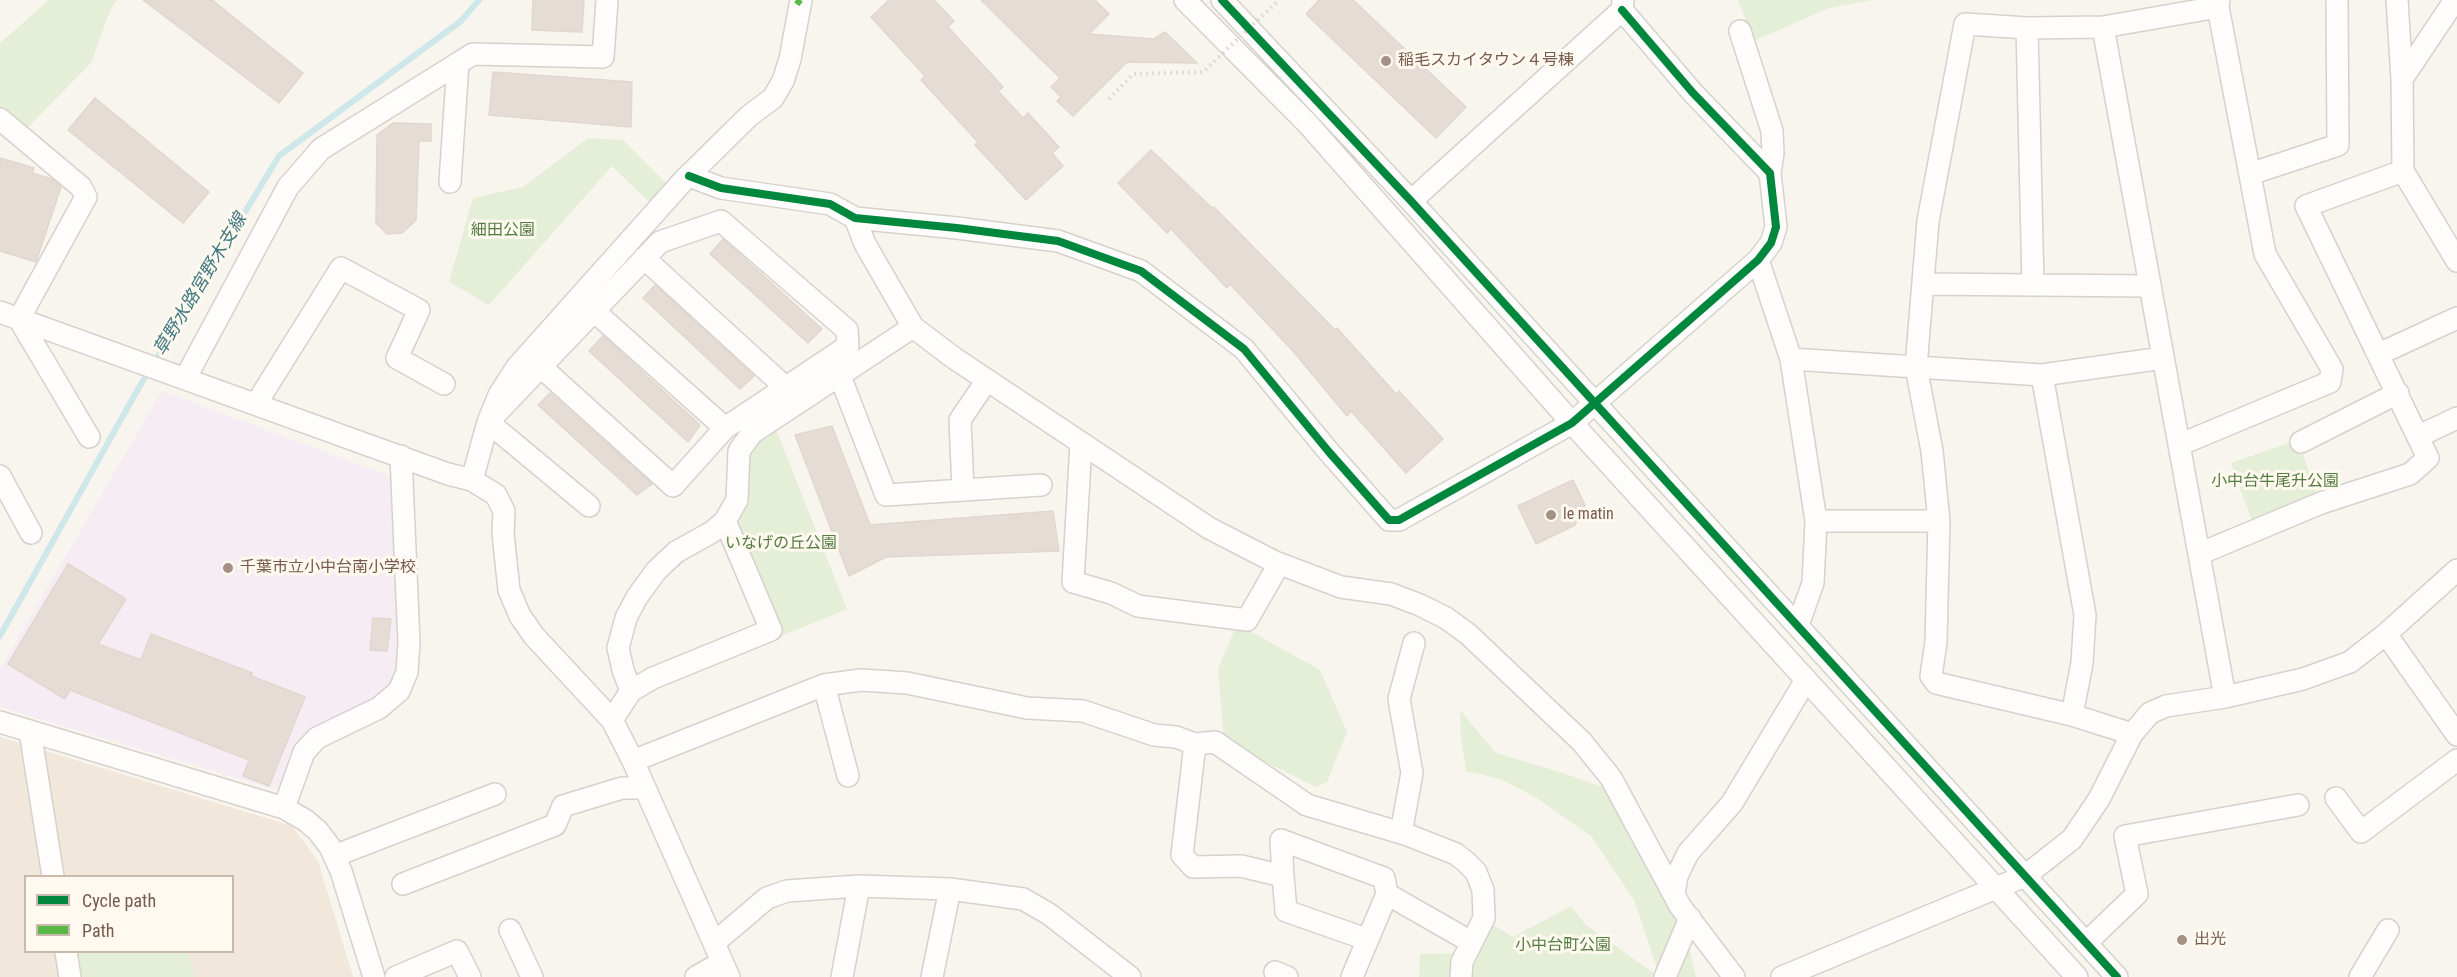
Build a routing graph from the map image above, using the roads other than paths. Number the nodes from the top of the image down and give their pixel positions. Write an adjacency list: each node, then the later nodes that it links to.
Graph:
1 (606, 0): 13 (street)
2 (801, 0): 19 (street)
3 (1185, 0): 49 (street)
4 (1222, 0): 21 (street)
5 (2337, 0): 18 (street)
6 (2397, 0): 14 (street)
7 (2455, 0): 14 (street)
8 (2218, 4): 10 (street); 18 (street)
9 (1623, 5): 17 (street); 21 (street)
10 (2103, 27): 11 (street); 28 (street)
11 (2027, 28): 26 (street); 27 (street)
12 (1740, 31): 17 (street)
13 (458, 63): 20 (street); 40 (street)
14 (2402, 79): 16 (street)
15 (0, 119): 30 (street)
16 (2403, 171): 25 (street); 33 (street)
17 (1770, 173): 24 (street)
18 (2250, 174): 55 (street)
19 (688, 176): 22 (street); 48 (street)
20 (450, 182)
21 (1411, 201): 45 (street)
22 (855, 218): 32 (street); 49 (street)
23 (644, 258): 29 (street); 43 (street); 43 (street)
24 (1758, 260): 35 (street); 45 (street)
25 (2457, 261)
26 (1923, 284): 27 (street); 37 (street)
27 (2033, 285): 28 (street)
28 (2150, 286): 34 (street)
29 (594, 311): 36 (street); 50 (street)
30 (10, 315): 40 (street); 52 (street)
31 (2457, 318): 33 (street)
32 (913, 327): 39 (street); 41 (street)
33 (2379, 354): 44 (street)
34 (2163, 358): 38 (street); 55 (street)
35 (1791, 359): 37 (street); 63 (street)
36 (541, 367): 48 (street); 50 (street)
37 (1916, 367): 38 (street); 64 (street)
38 (2042, 375): 76 (street)
39 (840, 376): 60 (street); 62 (street)
40 (185, 379): 46 (street)
41 (987, 380): 54 (street); 60 (street)
42 (444, 384): 46 (street)
43 (785, 387): 50 (street)
44 (2398, 393): 51 (street); 53 (street)
45 (1595, 403): 49 (street); 69 (street)
46 (256, 404): 56 (street)
47 (2457, 418): 51 (street)
48 (488, 422): 58 (street); 61 (street)
49 (1572, 423): 72 (street)
50 (724, 428)
51 (2419, 436): 66 (street)
52 (89, 437)
53 (2301, 442)
54 (1081, 443): 67 (street); 67 (street)
55 (2179, 445): 66 (street)
56 (402, 456): 58 (street); 90 (street)
57 (0, 476): 65 (street)
58 (472, 480): 77 (street)
59 (1041, 485): 60 (street)
60 (963, 490)
61 (589, 506)
62 (725, 521): 74 (street); 74 (street)
63 (1816, 521): 64 (street); 69 (street)
64 (1939, 521): 76 (street)
65 (31, 533)
66 (2199, 554): 75 (street)
67 (1279, 564): 101 (street)
68 (2457, 570): 70 (street)
69 (1798, 625): 95 (street)
70 (2386, 634): 75 (street); 81 (street)
71 (1414, 643): 91 (street)
72 (1806, 680): 98 (street); 101 (street)
73 (824, 685): 82 (street); 84 (street); 85 (street)
74 (631, 691): 77 (street)
75 (2225, 697): 80 (street)
76 (2072, 715): 80 (street)
77 (612, 720): 84 (street)
78 (0, 722): 79 (street)
79 (30, 731): 90 (street); 93 (street)
80 (2132, 734): 95 (street)
81 (2457, 735)
82 (1195, 744): 91 (street); 94 (street)
83 (2457, 760): 88 (street)
84 (633, 761): 86 (street)
85 (848, 776)
86 (645, 788): 96 (street); 109 (street)
87 (495, 794): 92 (street)
88 (2336, 798)
89 (2298, 805): 107 (street)
90 (284, 808): 92 (street)
91 (1401, 833): 106 (street)
92 (334, 856): 111 (street)
93 (53, 875)
94 (1284, 876): 100 (street); 105 (street)
95 (2025, 876): 98 (street); 107 (street)
96 (403, 884)
97 (859, 886): 99 (street); 109 (street); 116 (street)
98 (1996, 888): 123 (street); 124 (street)
99 (950, 890): 117 (street); 118 (street)
100 (1387, 894): 105 (street); 106 (street)
101 (1674, 894): 102 (street)
102 (1690, 918): 121 (street); 122 (street)
103 (510, 930): 114 (street)
104 (2388, 930): 126 (street)
105 (1366, 939): 119 (street)
106 (1471, 942): 120 (street)
107 (2086, 943): 125 (street)
108 (66, 953): 110 (street)
109 (722, 961): 115 (street)
110 (70, 977)
111 (374, 977)
112 (396, 977): 113 (street)
113 (470, 977)
114 (531, 977)
115 (696, 977)
116 (842, 977)
117 (932, 977)
118 (1130, 977)
119 (1352, 977)
120 (1461, 977)
121 (1665, 977)
122 (1734, 977)
123 (1782, 977)
124 (2077, 977)
125 (2117, 977)
126 (2360, 977)

